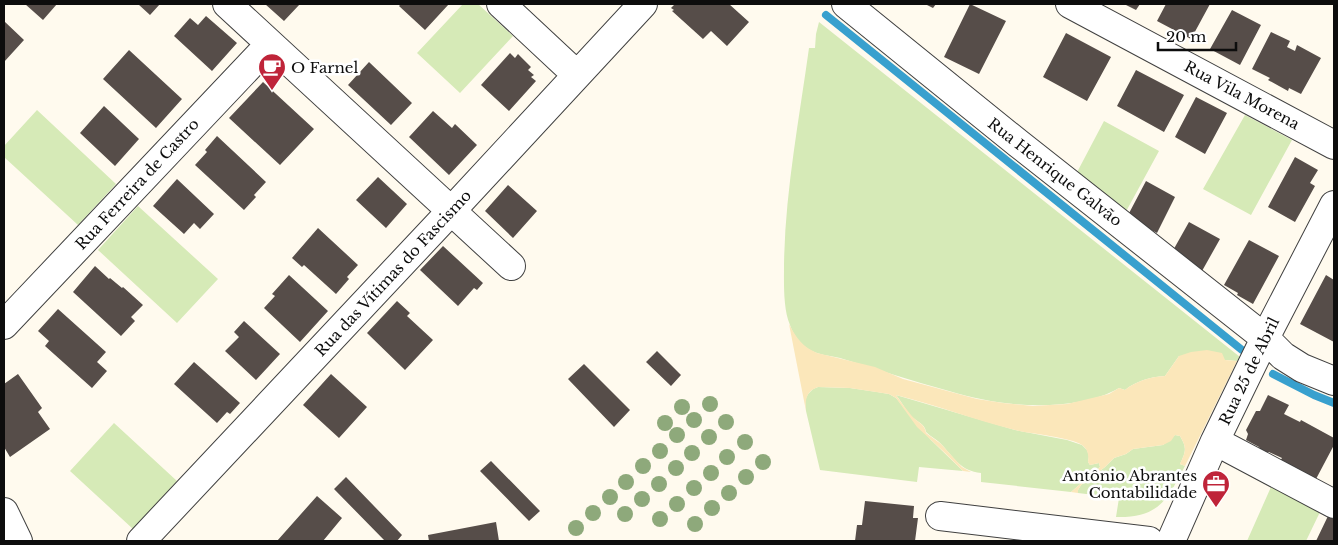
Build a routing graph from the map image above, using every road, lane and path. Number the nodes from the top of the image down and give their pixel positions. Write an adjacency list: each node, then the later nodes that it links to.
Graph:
1 (227, 4): 6 (street)
2 (502, 4): 7 (street)
3 (643, 4): 7 (street, Rua das Vítimas do Fascismo)
4 (846, 4): 13 (street, Rua Henrique Galvão)
5 (1070, 4): 8 (street, Rua Vila Morena)
6 (270, 44): 10 (street); 12 (street, Rua Ferreira de Castro)
7 (577, 75): 10 (street, Rua das Vítimas do Fascismo)
8 (1334, 145)
9 (1334, 205): 13 (street, Rua 25 de Abril)
10 (452, 210): 11 (street); 18 (street, Rua das Vítimas do Fascismo)
11 (511, 266)
12 (4, 325)
13 (1265, 338): 14 (street, Rua Henrique Galvão); 15 (street, Rua 25 de Abril)
14 (1334, 381)
15 (1215, 441): 16 (street); 20 (street, Rua 25 de Abril)
16 (1334, 504)
17 (940, 516): 19 (street)
18 (141, 541)
19 (1149, 541)
20 (1171, 541)

